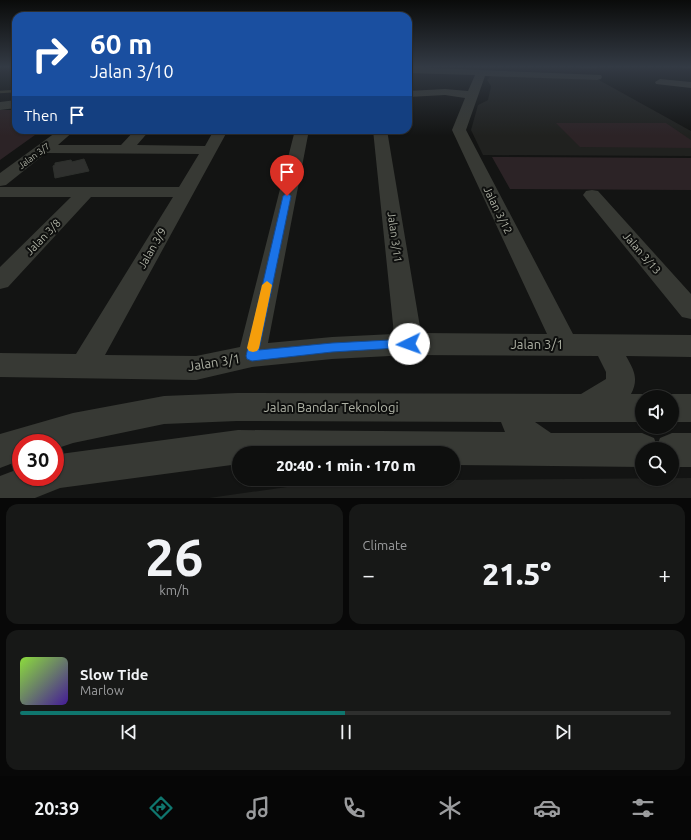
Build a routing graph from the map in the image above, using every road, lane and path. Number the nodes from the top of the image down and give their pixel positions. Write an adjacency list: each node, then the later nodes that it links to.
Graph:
1 (475, 90): 3 (street, Jalan 3/12)
2 (412, 94): 3 (street)
3 (473, 95): 22 (street, Jalan 3/12)
4 (12, 104): 5 (street)
5 (0, 106)
6 (63, 134): 11 (street, Jalan 3/7)
7 (138, 134): 12 (street)
8 (219, 134): 13 (street, Jalan 3/9)
9 (301, 134): 25 (street)
10 (381, 134): 21 (street, Jalan 3/11)
11 (43, 149): 12 (street); 14 (street, Jalan 3/7)
12 (125, 149): 13 (street)
13 (210, 150): 17 (street, Jalan 3/9)
14 (0, 181)
15 (0, 192): 16 (street)
16 (86, 192): 17 (street); 19 (street, Jalan 3/8)
17 (184, 192): 27 (street, Jalan 3/9)
18 (592, 195): 20 (street, Jalan 3/13)
19 (0, 281)
20 (691, 310)
21 (409, 344): 22 (street, Jalan 3/1); 25 (street, Jalan 3/1)
22 (565, 344): 23 (street, Jalan 3/1)
23 (606, 345): 24 (street, Jalan 3/1); 29 (street)
24 (691, 346)
25 (252, 356): 27 (street, Jalan 3/1)
26 (0, 365): 27 (street, Jalan 3/1)
27 (84, 366)
28 (520, 408): 29 (street, Jalan Bandar Teknologi); 33 (street, Jalan Bandar Teknologi); 35 (street)
29 (584, 408): 30 (street, Jalan Bandar Teknologi)
30 (635, 408)
31 (679, 408): 32 (street)
32 (691, 408)
33 (54, 434)
34 (12, 447): 39 (street)
35 (547, 449): 36 (street); 40 (street)
36 (635, 450)
37 (679, 450): 38 (street)
38 (691, 450)
39 (0, 451)
40 (64, 470)
41 (21, 486): 42 (street)
42 (0, 494)

